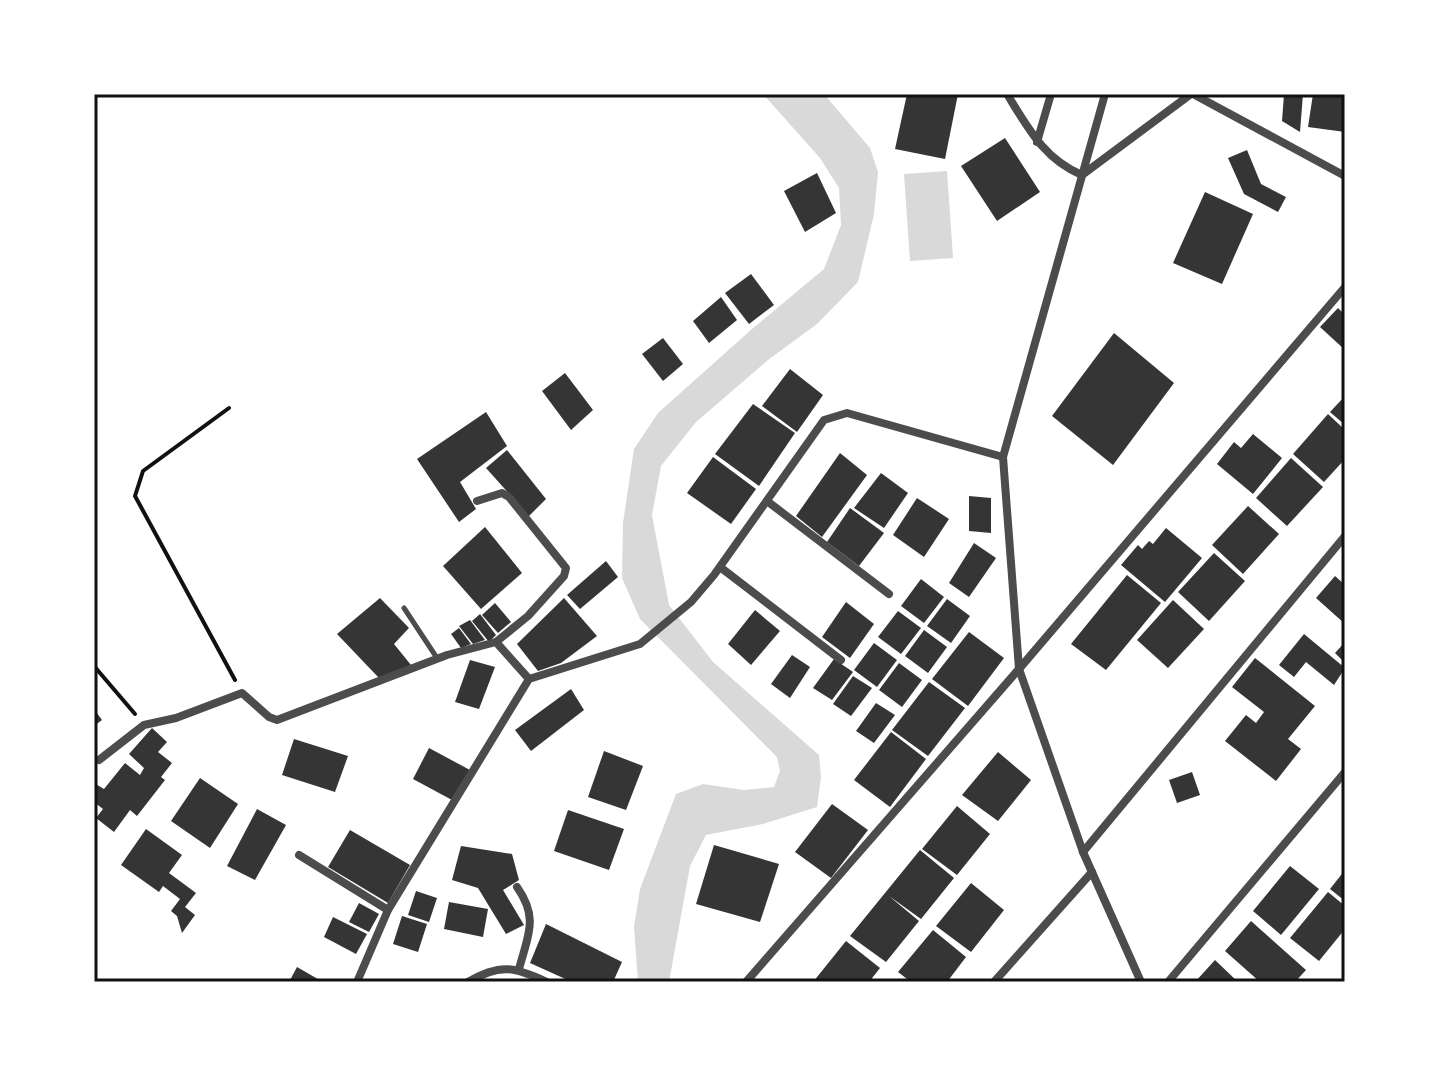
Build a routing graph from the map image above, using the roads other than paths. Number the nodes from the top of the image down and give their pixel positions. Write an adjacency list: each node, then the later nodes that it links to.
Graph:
1 (1007, 94): 5 (street)
2 (1051, 94): 5 (street)
3 (1105, 94): 6 (street)
4 (1192, 94): 6 (street); 7 (street)
5 (1037, 142): 6 (street)
6 (1082, 175): 9 (street)
7 (1345, 176)
8 (1345, 287): 19 (street)
9 (1003, 457): 11 (street); 19 (street)
10 (477, 501): 16 (street)
11 (767, 501): 13 (street); 14 (street)
12 (1345, 536): 23 (street)
13 (720, 567): 18 (street); 20 (street)
14 (889, 594)
15 (404, 608): 17 (lane)
16 (496, 642): 17 (street); 20 (street)
17 (437, 659): 21 (street)
18 (841, 660)
19 (1019, 669): 23 (street); 32 (street)
20 (529, 679): 27 (street)
21 (99, 760)
22 (1345, 772): 35 (street)
23 (1083, 852): 25 (street)
24 (299, 855): 27 (street)
25 (1092, 872): 33 (street); 34 (street)
26 (517, 887): 28 (street)
27 (388, 910): 29 (street)
28 (519, 969): 30 (street); 31 (street)
29 (357, 982)
30 (468, 982)
31 (547, 982)
32 (746, 982)
33 (994, 982)
34 (1141, 982)
35 (1168, 982)

